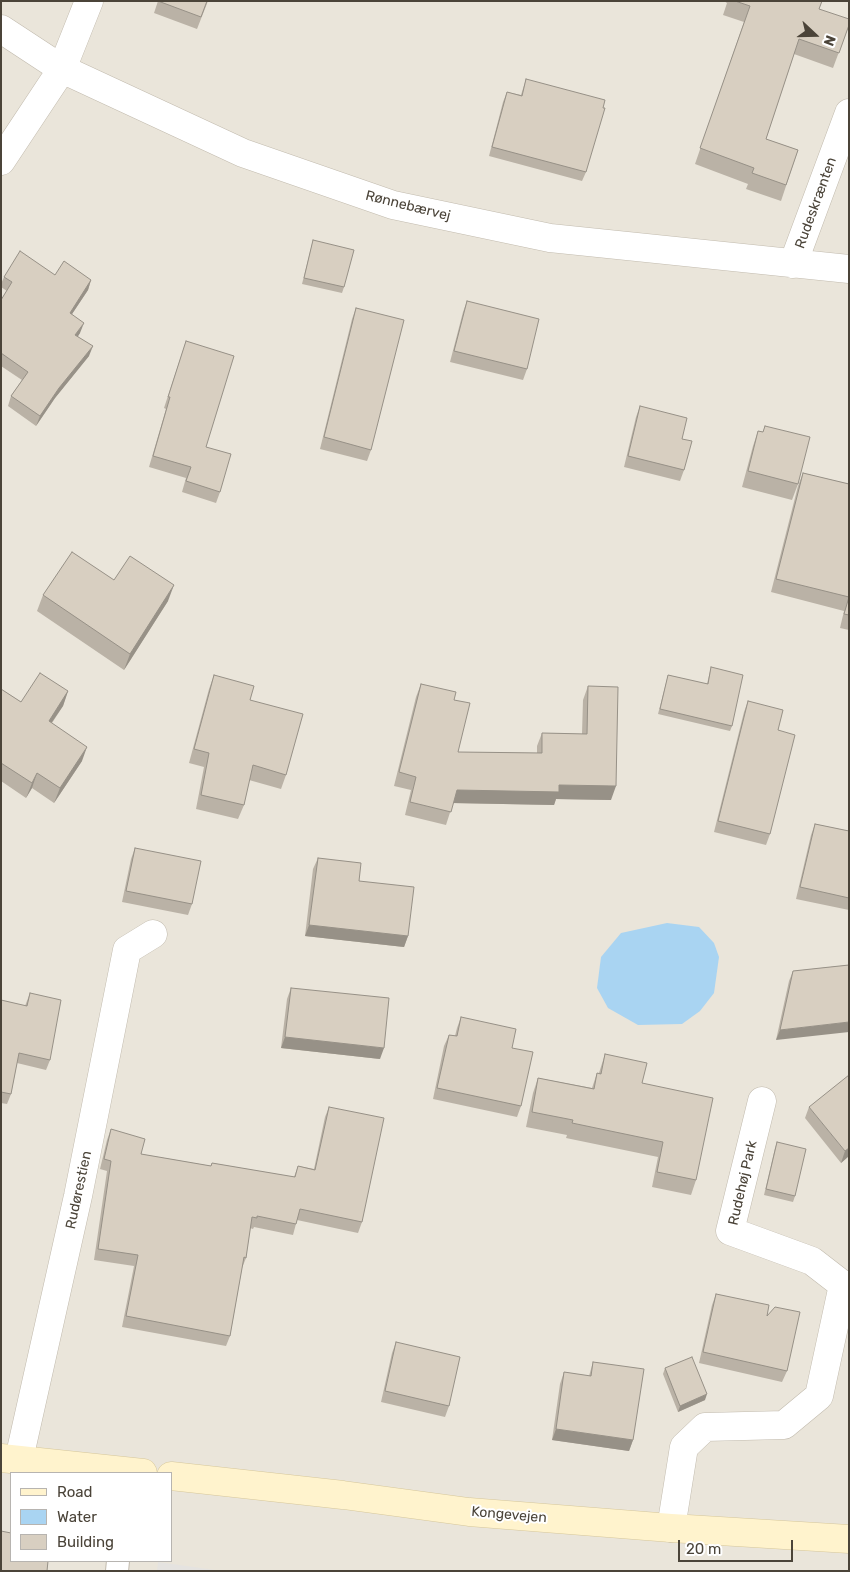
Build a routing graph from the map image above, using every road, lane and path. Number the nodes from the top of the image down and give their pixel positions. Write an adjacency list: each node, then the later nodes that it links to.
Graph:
1 (89, 1): 3 (street)
2 (1, 29): 3 (street, Rønnebærvej)
3 (62, 69): 5 (street); 6 (street, Rønnebærvej)
4 (849, 113): 6 (street, Rudeskrænten)
5 (1, 161)
6 (793, 264): 7 (street, Rønnebærvej)
7 (849, 269)
8 (153, 934): 11 (street, Rudørestien)
9 (762, 1101): 10 (street, Rudehøj Park)
10 (846, 1285): 14 (street, Rudehøj Park)
11 (10, 1458): 12 (main road)
12 (126, 1472)
13 (172, 1476): 14 (main road, Kongevejen)
14 (670, 1528): 15 (main road, Kongevejen)
15 (849, 1539)

